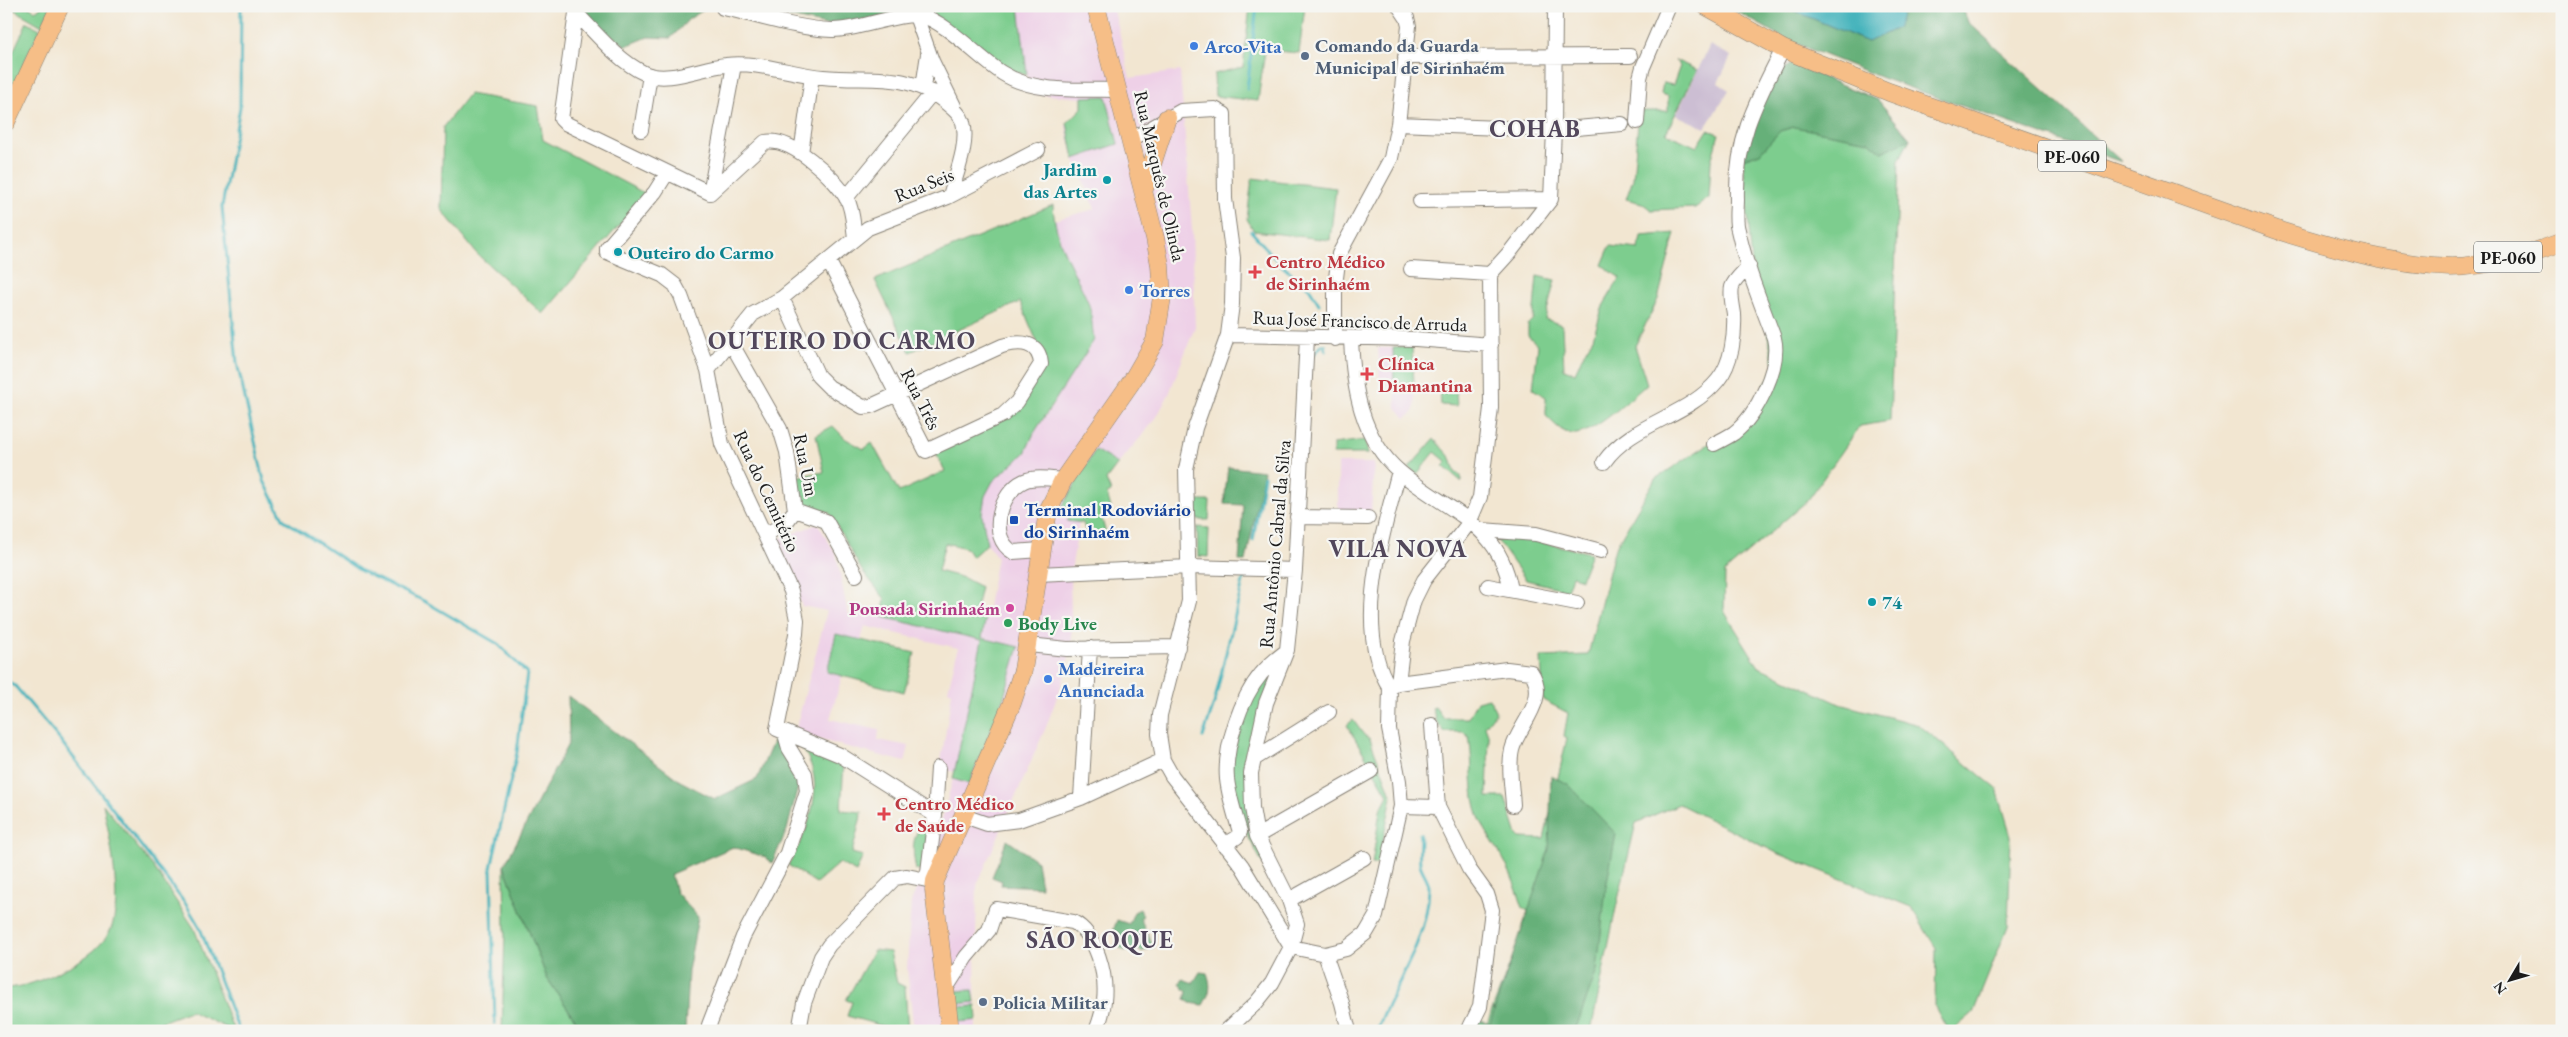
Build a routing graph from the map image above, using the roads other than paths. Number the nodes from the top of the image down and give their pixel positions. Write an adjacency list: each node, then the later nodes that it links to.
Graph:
1 (60, 6): 21 (main road)
2 (1096, 6): 18 (main road, Rua Marquês de Olinda)
3 (1399, 6): 12 (street, Rua Antônio Cabral da Silva)
4 (1555, 6): 13 (street)
5 (1669, 6): 22 (street)
6 (1706, 6): 9 (main road, PE-060)
7 (723, 8): 8 (street)
8 (916, 16): 10 (street); 18 (street)
9 (1782, 50): 38 (main road, PE-060); 40 (street)
10 (929, 52): 17 (street); 19 (street)
11 (1630, 56): 13 (street)
12 (1405, 57): 13 (street); 23 (street, Rua Antônio Cabral da Silva)
13 (1555, 57): 26 (street)
14 (734, 65): 15 (street); 16 (street); 32 (street)
15 (650, 75): 25 (street); 30 (street)
16 (812, 76): 17 (street); 29 (street)
17 (928, 90): 19 (street); 34 (street)
18 (1118, 90): 27 (main road, Rua Marquês de Olinda)
19 (960, 116): 33 (street)
20 (1167, 118): 27 (street); 31 (main road); 44 (street)
21 (6, 122)
22 (1637, 122)
23 (1398, 124): 26 (street); 45 (street, Rua Antônio Cabral da Silva)
24 (1622, 124): 26 (street)
25 (641, 130)
26 (1554, 130): 35 (street)
27 (1132, 140): 31 (main road, Rua Marquês de Olinda)
28 (1038, 150): 33 (street, Rua Seis)
29 (801, 153): 32 (street); 34 (street)
30 (668, 173): 32 (street); 49 (street, Rua do Cemitério)
31 (1144, 189): 54 (main road, Rua Marquês de Olinda)
32 (710, 193)
33 (950, 196): 37 (street, Rua Seis)
34 (846, 198): 37 (street)
35 (1551, 199): 36 (street); 42 (street)
36 (1420, 201)
37 (855, 237): 39 (street, Rua Seis)
38 (2562, 242)
39 (829, 262): 43 (street, Rua Seis); 50 (street, Rua Três)
40 (1749, 266): 51 (street); 52 (street)
41 (1411, 269): 42 (street)
42 (1490, 274): 48 (street)
43 (782, 298): 47 (street); 50 (street)
44 (1228, 335): 45 (street, Rua José Francisco de Arruda); 63 (street)
45 (1322, 339): 46 (street, Rua José Francisco de Arruda); 56 (street, Rua Antônio Cabral da Silva)
46 (1351, 339): 48 (street, Rua José Francisco de Arruda); 53 (street)
47 (730, 341): 49 (street); 55 (street, Rua Um)
48 (1491, 345): 58 (street)
49 (708, 370): 60 (street, Rua do Cemitério)
50 (897, 393): 50 (street, Rua Três)
51 (1714, 444)
52 (1604, 462)
53 (1399, 471): 58 (street); 74 (street)
54 (1063, 480): 61 (main road, Rua Marquês de Olinda); 61 (street)
55 (795, 510): 60 (street, Rua Um); 66 (street)
56 (1297, 517): 57 (street); 64 (street, Rua Antônio Cabral da Silva)
57 (1368, 518)
58 (1469, 523): 59 (street); 74 (street)
59 (1482, 530): 62 (street); 68 (street)
60 (766, 534): 77 (street, Rua do Cemitério)
61 (1041, 550): 65 (main road, Rua Marquês de Olinda)
62 (1601, 551)
63 (1189, 567): 64 (street); 65 (street); 71 (street)
64 (1295, 570): 73 (street, Rua Antônio Cabral da Silva)
65 (1038, 574): 70 (main road, Rua Marquês de Olinda)
66 (856, 575)
67 (1488, 586): 68 (street)
68 (1512, 590): 69 (street)
69 (1577, 603)
70 (1029, 645): 72 (street); 87 (main road, Rua Marquês de Olinda)
71 (1178, 647): 72 (street); 79 (street)
72 (1090, 648): 82 (street)
73 (1287, 650): 78 (street, Rua Antônio Cabral da Silva); 89 (street)
74 (1394, 686): 83 (street); 84 (street)
75 (1329, 712): 78 (street)
76 (1432, 725): 85 (street)
77 (785, 734): 86 (street); 96 (street)
78 (1254, 759): 88 (street, Rua Antônio Cabral da Silva)
79 (1163, 760): 82 (street); 89 (street)
80 (938, 768): 86 (street)
81 (1371, 772): 88 (street)
82 (1081, 798): 87 (street)
83 (1513, 805)
84 (1401, 806): 85 (street); 94 (street)
85 (1438, 807): 102 (street)
86 (935, 815): 91 (street)
87 (964, 816): 91 (main road, Rua Marquês de Olinda)
88 (1257, 836): 92 (street, Rua Antônio Cabral da Silva)
89 (1224, 845): 93 (street)
90 (1364, 858): 92 (street)
91 (931, 880): 95 (main road, Rua Marquês de Olinda); 98 (street)
92 (1289, 900): 93 (street, Rua Antônio Cabral da Silva)
93 (1291, 947): 94 (street); 101 (street, Rua Antônio Cabral da Silva)
94 (1325, 954): 97 (street)
95 (945, 990): 99 (main road, Rua Marquês de Olinda); 100 (street)
96 (709, 1025)
97 (1349, 1030)
98 (799, 1031)
99 (950, 1031)
100 (1096, 1031)
101 (1226, 1031)
102 (1468, 1031)

